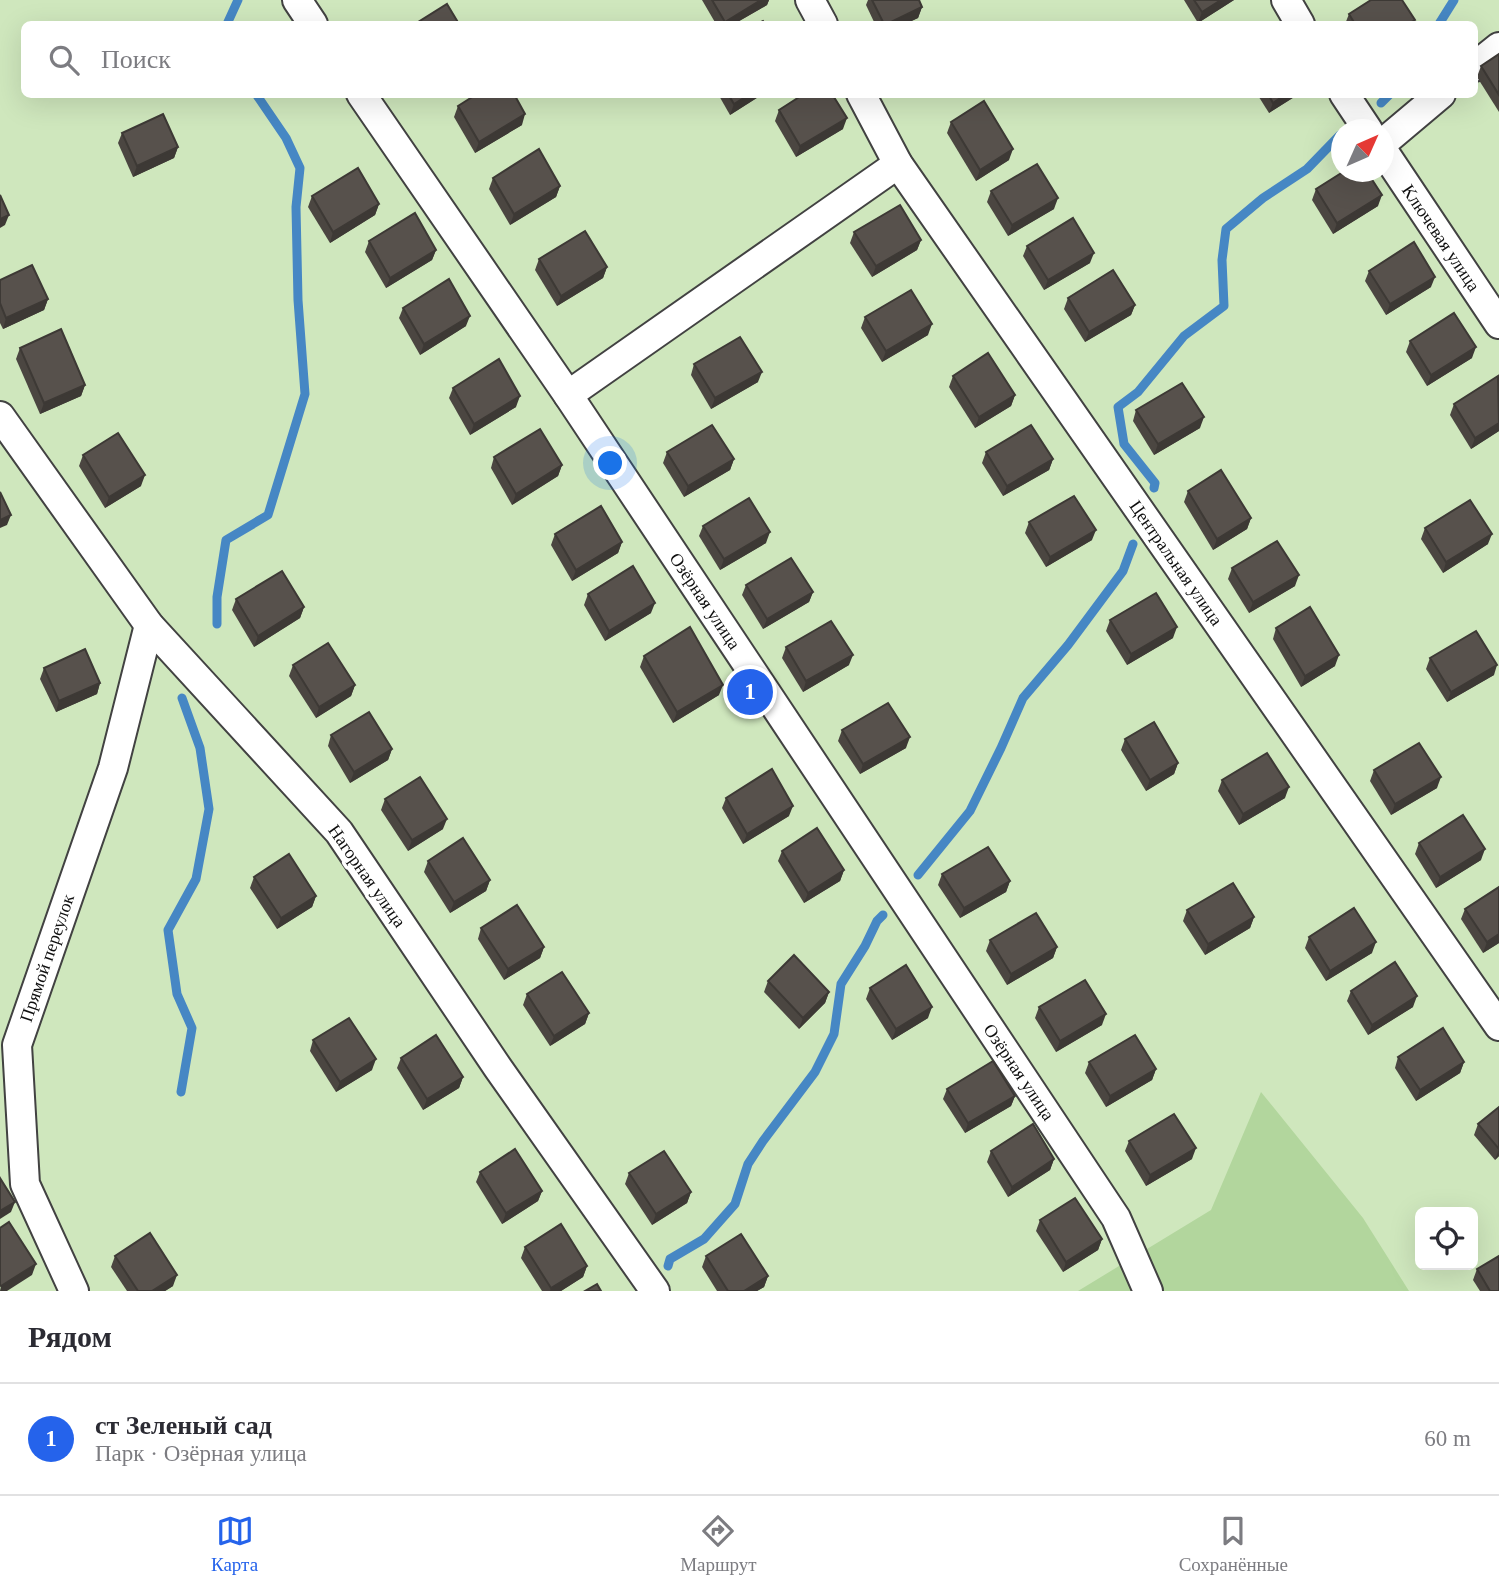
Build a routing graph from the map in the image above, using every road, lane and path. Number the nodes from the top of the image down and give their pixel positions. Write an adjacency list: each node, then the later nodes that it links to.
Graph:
1 (297, 0): 4 (street)
2 (810, 0): 5 (street)
3 (1286, 0): 6 (street)
4 (311, 21)
5 (821, 21)
6 (1298, 21)
7 (1499, 47): 8 (street)
8 (1478, 64)
9 (365, 98): 18 (street, Озёрная улица)
10 (863, 98): 15 (street, Центральная улица)
11 (1348, 98): 13 (street)
12 (1436, 98): 14 (street)
13 (1361, 119)
14 (1394, 134)
15 (898, 164): 18 (street); 21 (street, Центральная улица)
16 (1394, 167): 17 (street, Ключевая улица)
17 (1499, 324)
18 (568, 395): 24 (street, Озёрная улица)
19 (0, 416): 20 (street, Нагорная улица)
20 (149, 625): 22 (street, Прямой переулок); 23 (street, Нагорная улица)
21 (1499, 1026)
22 (74, 1291)
23 (655, 1291)
24 (1148, 1291)

